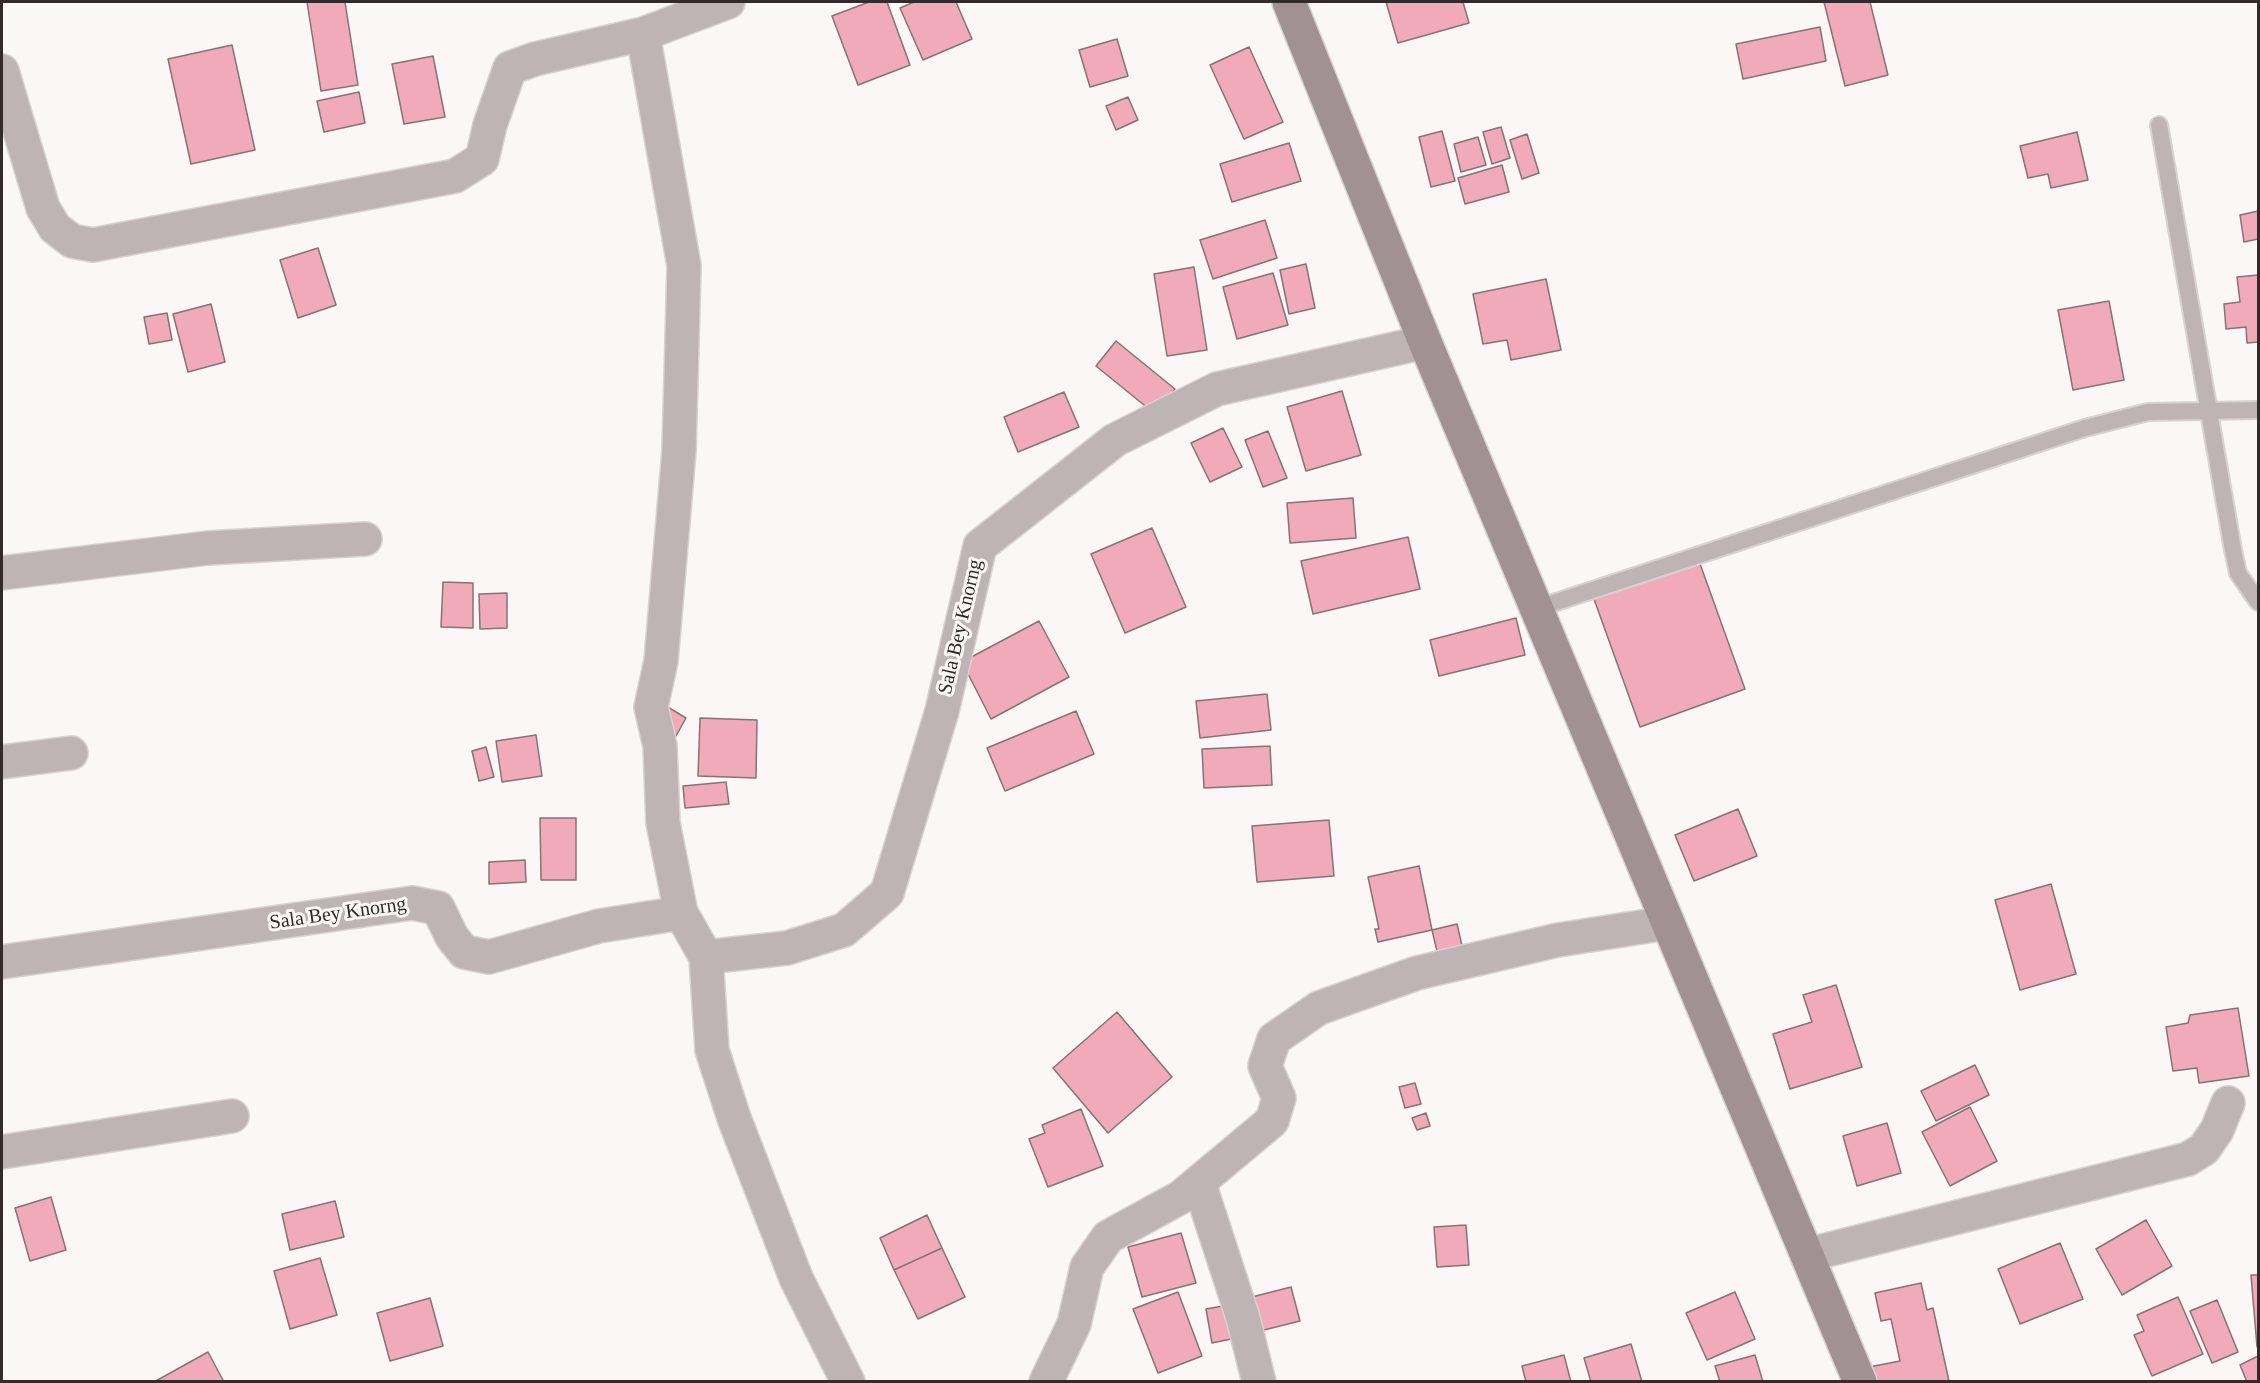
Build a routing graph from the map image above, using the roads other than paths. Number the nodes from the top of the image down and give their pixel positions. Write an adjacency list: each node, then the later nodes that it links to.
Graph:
1 (728, 2): 3 (street)
2 (1289, 2): 6 (street)
3 (643, 34): 4 (street); 15 (street)
4 (2, 71)
5 (2159, 125): 8 (lane)
6 (1425, 342): 12 (street); 17 (street, Sala Bey Knorng)
7 (2259, 410): 8 (lane)
8 (2207, 411): 11 (lane); 12 (lane)
9 (365, 539): 10 (street)
10 (2, 573)
11 (2259, 602)
12 (1538, 608): 16 (street)
13 (71, 753): 14 (street)
14 (2, 762)
15 (681, 913): 17 (street); 18 (street, Sala Bey Knorng)
16 (1668, 922): 22 (street); 23 (street)
17 (706, 957): 24 (street)
18 (2, 962)
19 (2228, 1103): 23 (street)
20 (232, 1116): 21 (street)
21 (2, 1152)
22 (1199, 1183): 25 (street); 26 (street)
23 (1807, 1255): 27 (street)
24 (848, 1382)
25 (1046, 1382)
26 (1259, 1382)
27 (1860, 1382)

